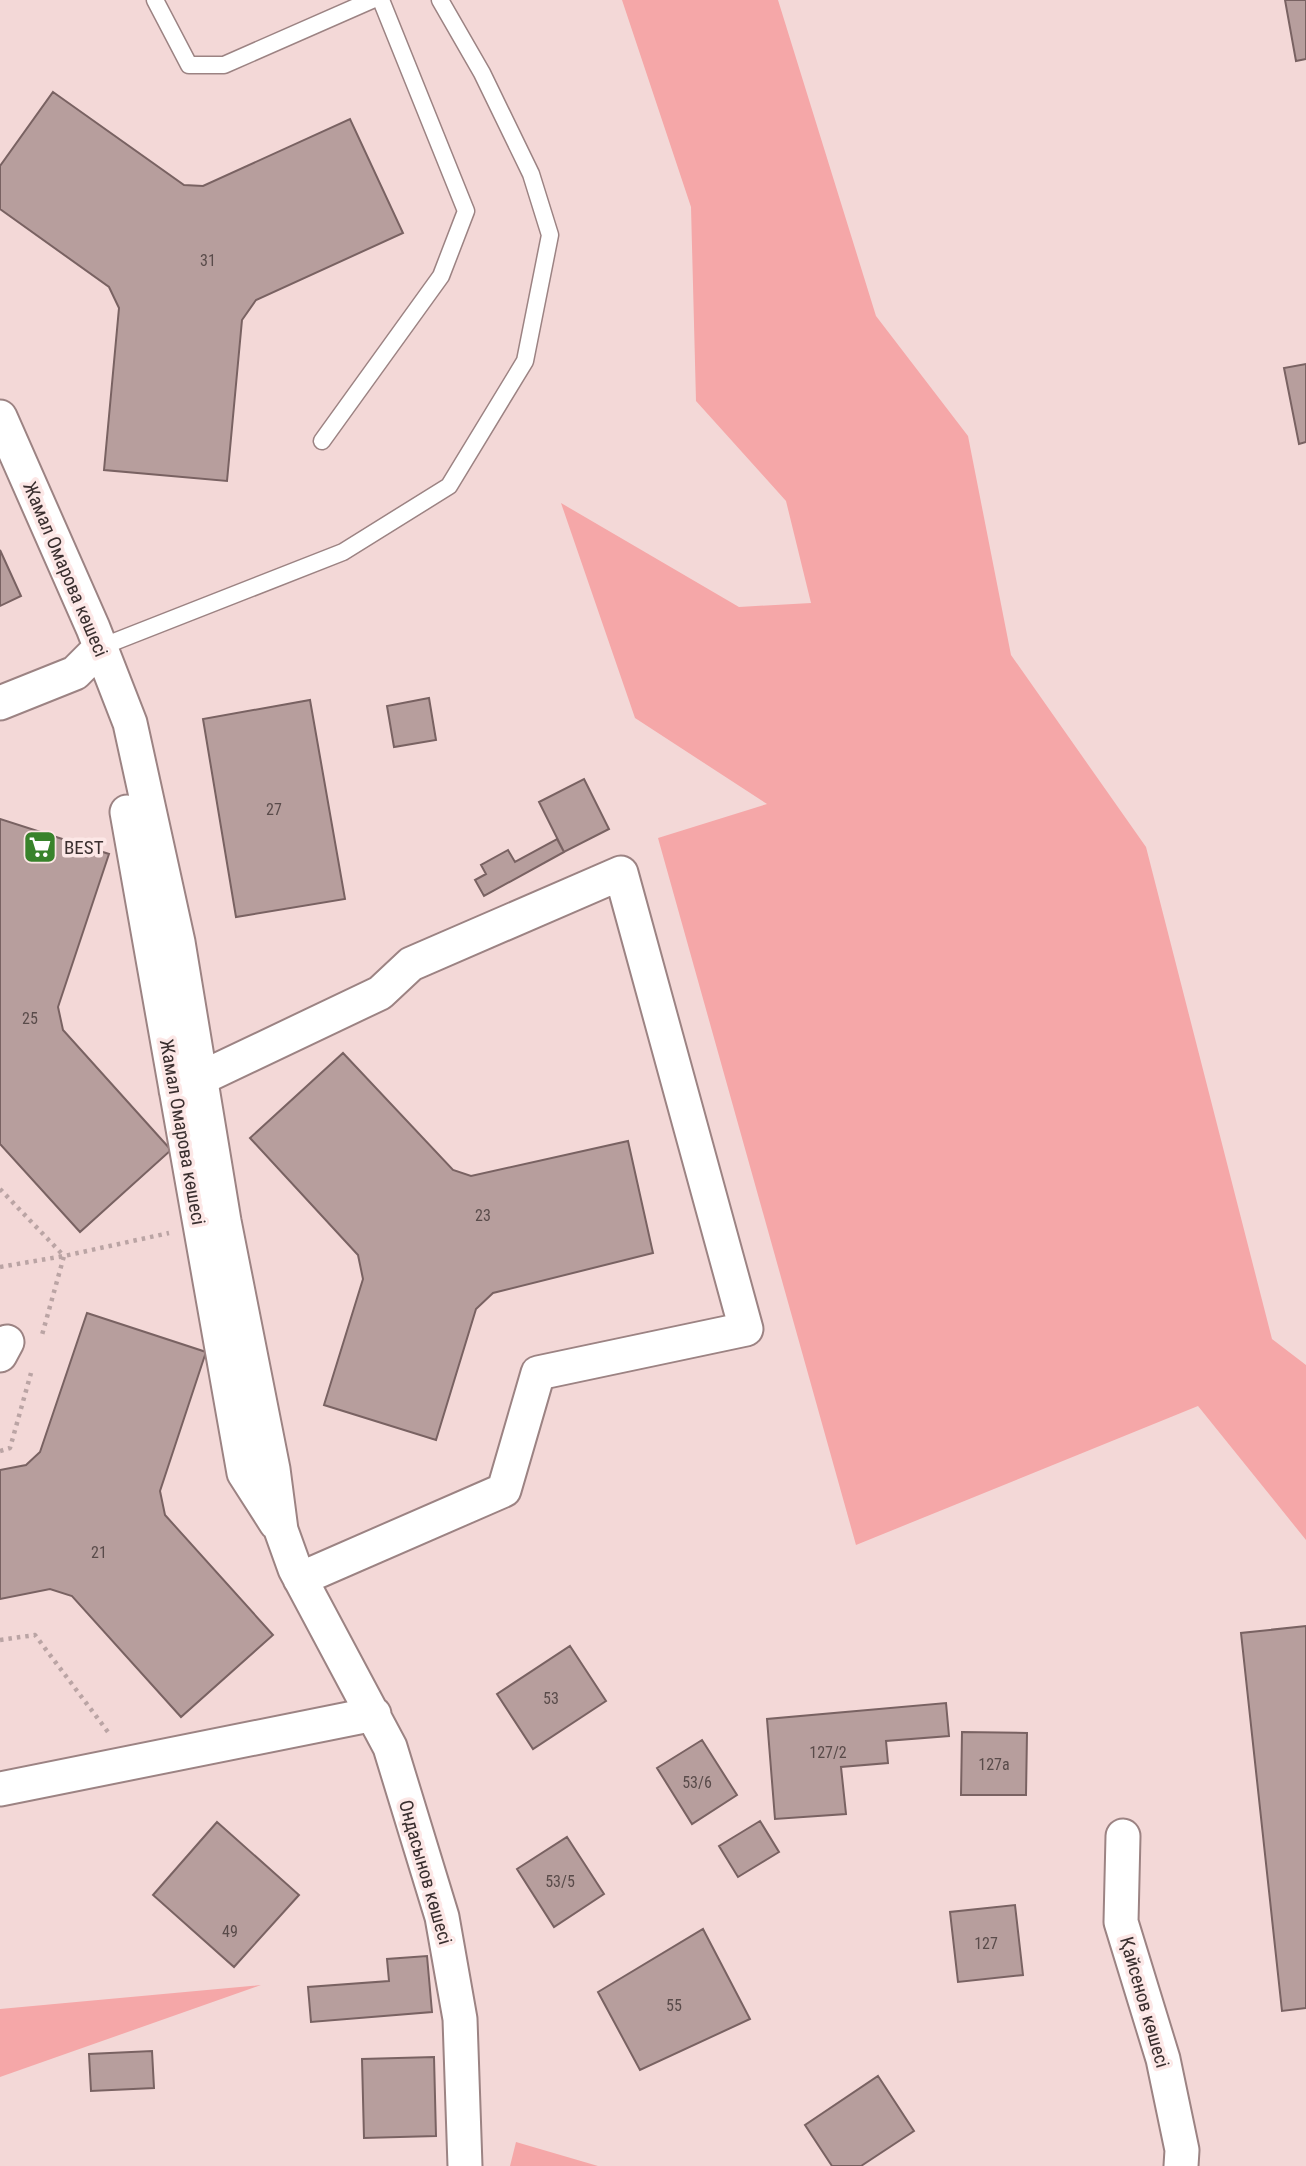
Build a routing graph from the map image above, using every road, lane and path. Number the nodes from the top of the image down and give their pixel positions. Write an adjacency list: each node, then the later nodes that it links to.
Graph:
1 (155, 0): 2 (lane)
2 (372, 0)
3 (381, 0): 6 (lane)
4 (440, 0): 7 (lane)
5 (0, 417): 7 (street, Жамал Омарова көшесі)
6 (322, 442)
7 (101, 647): 8 (street); 9 (street, Жамал Омарова көшесі)
8 (0, 703)
9 (189, 1084): 11 (street, Жамал Омарова көшесі); 17 (street, Жамал Омарова көшесі); 18 (street)
10 (0, 1189): 12 (path)
11 (199, 1227): 12 (path); 17 (street, Жамал Омарова көшесі)
12 (64, 1256): 13 (path); 14 (path)
13 (0, 1267)
14 (15, 1348)
15 (31, 1372): 16 (path)
16 (0, 1451)
17 (281, 1531): 18 (street, Жамал Омарова көшесі)
18 (300, 1579): 20 (street, Жамал Омарова көшесі)
19 (0, 1640): 21 (path)
20 (374, 1714): 22 (street, Жамал Омарова көшесі); 23 (street)
21 (110, 1734)
22 (390, 1747): 25 (street, Ондасынов көшесі)
23 (0, 1789)
24 (1123, 1836): 26 (street, Қайсенов көшесі)
25 (465, 2166)
26 (1181, 2166)

